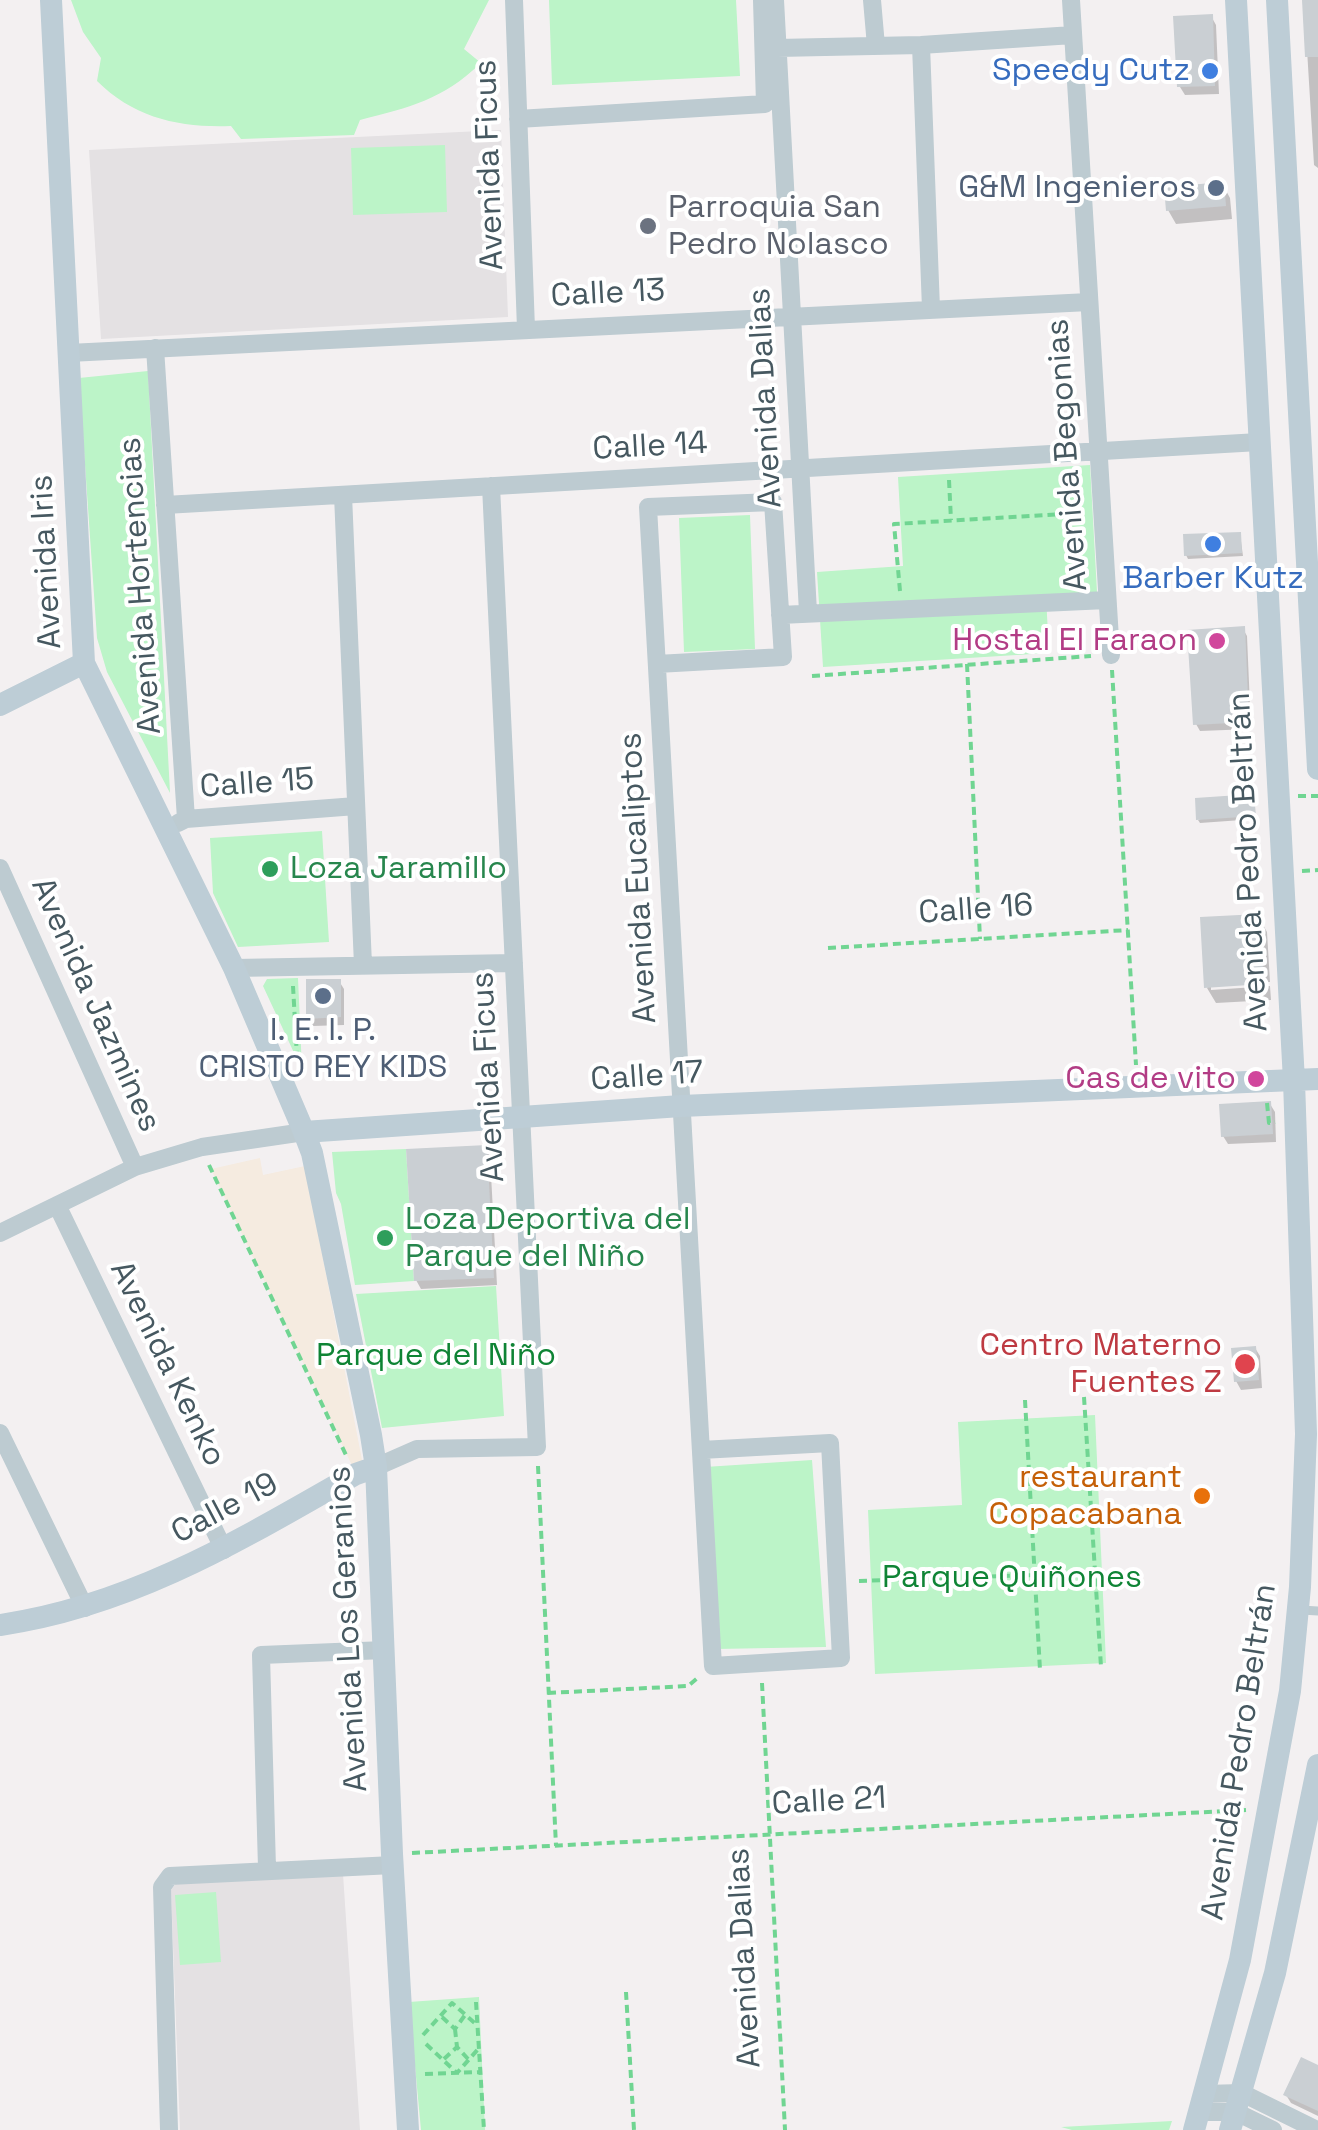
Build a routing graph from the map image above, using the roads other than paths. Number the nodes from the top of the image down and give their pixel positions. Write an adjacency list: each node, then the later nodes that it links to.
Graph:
1 (51, 0): 21 (street, Avenida Iris)
2 (514, 0): 13 (street, Avenida Ficus)
3 (762, 0): 13 (street)
4 (775, 0): 12 (street, Avenida Dalias)
5 (872, 0): 11 (street)
6 (1071, 0): 9 (street, Avenida Begonias)
7 (1236, 0): 15 (street, Avenida Pedro Beltrán)
8 (1277, 0): 14 (street)
9 (1073, 35): 10 (street); 16 (street, Avenida Begonias)
10 (921, 45): 11 (street); 17 (street)
11 (876, 46): 12 (street)
12 (777, 48): 18 (street, Avenida Dalias)
13 (518, 120): 19 (street, Avenida Ficus)
14 (1288, 185): 15 (street); 36 (street)
15 (1246, 187): 22 (street, Avenida Pedro Beltrán)
16 (1089, 302): 17 (street, Calle 13); 23 (street, Avenida Begonias)
17 (931, 309): 18 (street, Calle 13)
18 (791, 315): 19 (street, Calle 13); 24 (street, Avenida Dalias)
19 (526, 329): 20 (street, Calle 13)
20 (156, 348): 21 (street, Calle 13); 27 (street, Avenida Hortencias)
21 (69, 353): 33 (street, Avenida Iris)
22 (1258, 442): 23 (street, Calle 14); 43 (street, Avenida Pedro Beltrán)
23 (1098, 451): 24 (street, Calle 14); 29 (street, Avenida Begonias)
24 (800, 468): 25 (street, Calle 14); 30 (street, Avenida Dalias)
25 (491, 486): 26 (street, Calle 14); 40 (street, Avenida Ficus)
26 (343, 494): 27 (street, Calle 14); 37 (street)
27 (165, 505): 38 (street, Avenida Hortencias)
28 (648, 507): 31 (street, Calle 14); 34 (street, Avenida Eucaliptos)
29 (1108, 600): 30 (street); 32 (street, Avenida Begonias)
30 (808, 612): 31 (street)
31 (780, 615): 34 (street)
32 (1111, 655)
33 (84, 663): 35 (street); 38 (street, Avenida Iris)
34 (657, 664): 45 (street, Avenida Eucaliptos)
35 (0, 706)
36 (1318, 769)
37 (356, 806): 38 (street, Calle 15); 41 (street)
38 (176, 824): 42 (street, Avenida Iris)
39 (0, 868): 48 (street, Avenida Jazmines)
40 (514, 963): 41 (street); 46 (street, Avenida Ficus)
41 (363, 966): 42 (street)
42 (234, 968): 47 (street, Avenida Iris)
43 (1294, 1080): 44 (street, Calle 17); 45 (street, Calle 17); 57 (street, Avenida Pedro Beltrán)
44 (1318, 1080)
45 (681, 1106): 46 (street, Calle 17); 53 (street, Avenida Eucaliptos)
46 (521, 1118): 47 (street, Calle 17); 52 (street, Avenida Ficus)
47 (304, 1132): 48 (street, Calle 17); 54 (street, Avenida Los Geranios)
48 (135, 1167): 49 (street, Calle 17)
49 (57, 1204): 50 (street, Calle 17); 55 (street, Avenida Kenko)
50 (2, 1228)
51 (0, 1433): 56 (street)
52 (536, 1447): 54 (street, Calle 19)
53 (701, 1450): 53 (street, Avenida Eucaliptos)
54 (366, 1470): 55 (street, Calle 19); 59 (street, Avenida Los Geranios)
55 (224, 1550): 56 (street, Calle 19)
56 (85, 1608): 58 (street, Calle 19)
57 (1308, 1610): 63 (street, Avenida Pedro Beltrán)
58 (0, 1625)
59 (385, 1650): 61 (street, Avenida Los Geranios); 62 (street)
60 (1318, 1765): 64 (street)
61 (392, 1859): 62 (street); 66 (street, Avenida Los Geranios)
62 (267, 1868): 65 (street)
63 (1199, 2112): 64 (street)
64 (1236, 2112): 67 (street); 68 (street)
65 (169, 2130)
66 (408, 2130)
67 (1273, 2130)
68 (1318, 2130)

